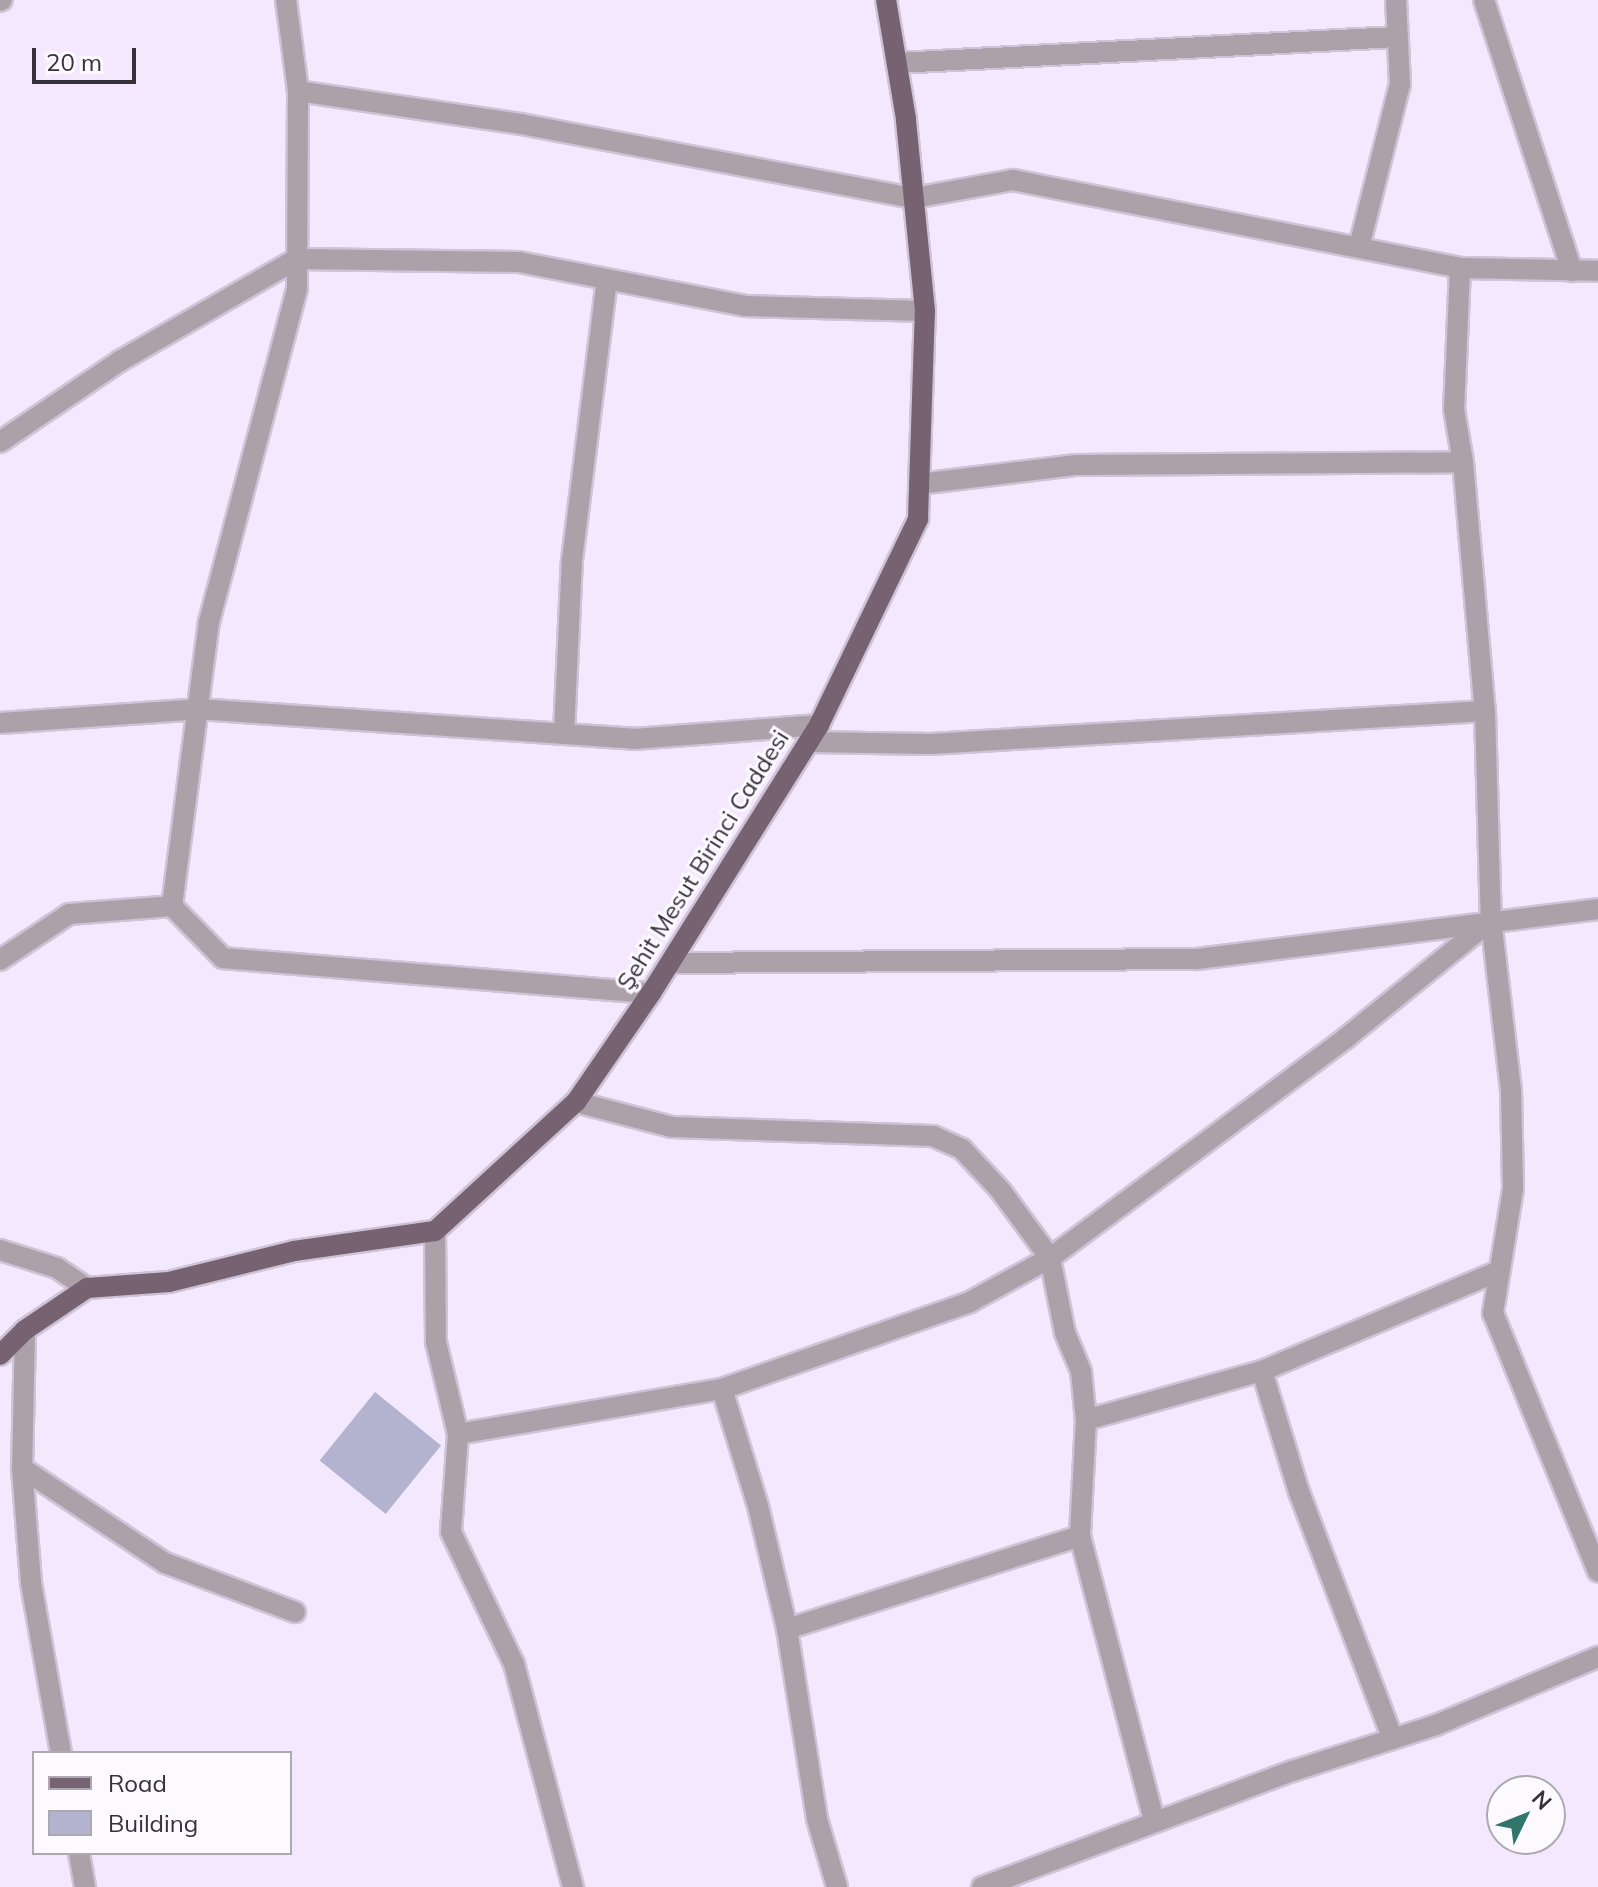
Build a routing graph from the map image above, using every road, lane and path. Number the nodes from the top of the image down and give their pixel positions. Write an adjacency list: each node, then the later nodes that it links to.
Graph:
1 (286, 0): 7 (street)
2 (886, 0): 6 (main road, Şehit Mesut Birinci Caddesi)
3 (1396, 0): 5 (street)
4 (1484, 0): 12 (street)
5 (1397, 37): 6 (street); 9 (street)
6 (897, 63): 8 (main road, Şehit Mesut Birinci Caddesi)
7 (298, 91): 8 (street); 10 (street)
8 (914, 198): 9 (street); 15 (main road, Şehit Mesut Birinci Caddesi)
9 (1359, 247): 11 (street)
10 (297, 259): 14 (street); 16 (street); 19 (street)
11 (1460, 268): 12 (street); 17 (street)
12 (1572, 271): 13 (street)
13 (1598, 271)
14 (607, 279): 15 (street); 23 (street)
15 (925, 311): 18 (main road, Şehit Mesut Birinci Caddesi)
16 (0, 442)
17 (1463, 462): 18 (street); 20 (street)
18 (919, 484): 22 (main road, Şehit Mesut Birinci Caddesi)
19 (198, 709): 21 (street); 23 (street); 24 (street)
20 (1485, 711): 22 (street); 26 (street)
21 (0, 723)
22 (814, 733): 23 (street); 28 (main road, Şehit Mesut Birinci Caddesi)
23 (564, 734)
24 (172, 906): 27 (street); 29 (street)
25 (1598, 909): 26 (street)
26 (1491, 920): 28 (street); 33 (street); 34 (street)
27 (0, 960)
28 (671, 963): 29 (main road, Şehit Mesut Birinci Caddesi)
29 (651, 993): 30 (main road, Şehit Mesut Birinci Caddesi)
30 (576, 1102): 31 (main road, Şehit Mesut Birinci Caddesi); 33 (street)
31 (435, 1231): 35 (main road); 41 (street)
32 (0, 1250): 35 (street)
33 (1050, 1258): 39 (street); 40 (street)
34 (1499, 1271): 38 (street); 44 (street)
35 (87, 1288): 36 (main road)
36 (25, 1330): 37 (main road); 42 (street)
37 (0, 1355)
38 (1262, 1371): 40 (street); 48 (street)
39 (722, 1389): 41 (street); 46 (street)
40 (1086, 1420): 43 (street)
41 (458, 1434): 53 (street)
42 (22, 1468): 45 (street); 49 (street)
43 (1080, 1536): 46 (street); 50 (street)
44 (1598, 1571)
45 (295, 1612)
46 (787, 1629): 54 (street)
47 (1598, 1657): 48 (street)
48 (1393, 1739): 50 (street)
49 (61, 1751)
50 (1154, 1821): 55 (street)
51 (79, 1855): 52 (street)
52 (85, 1887)
53 (573, 1887)
54 (837, 1887)
55 (982, 1887)

